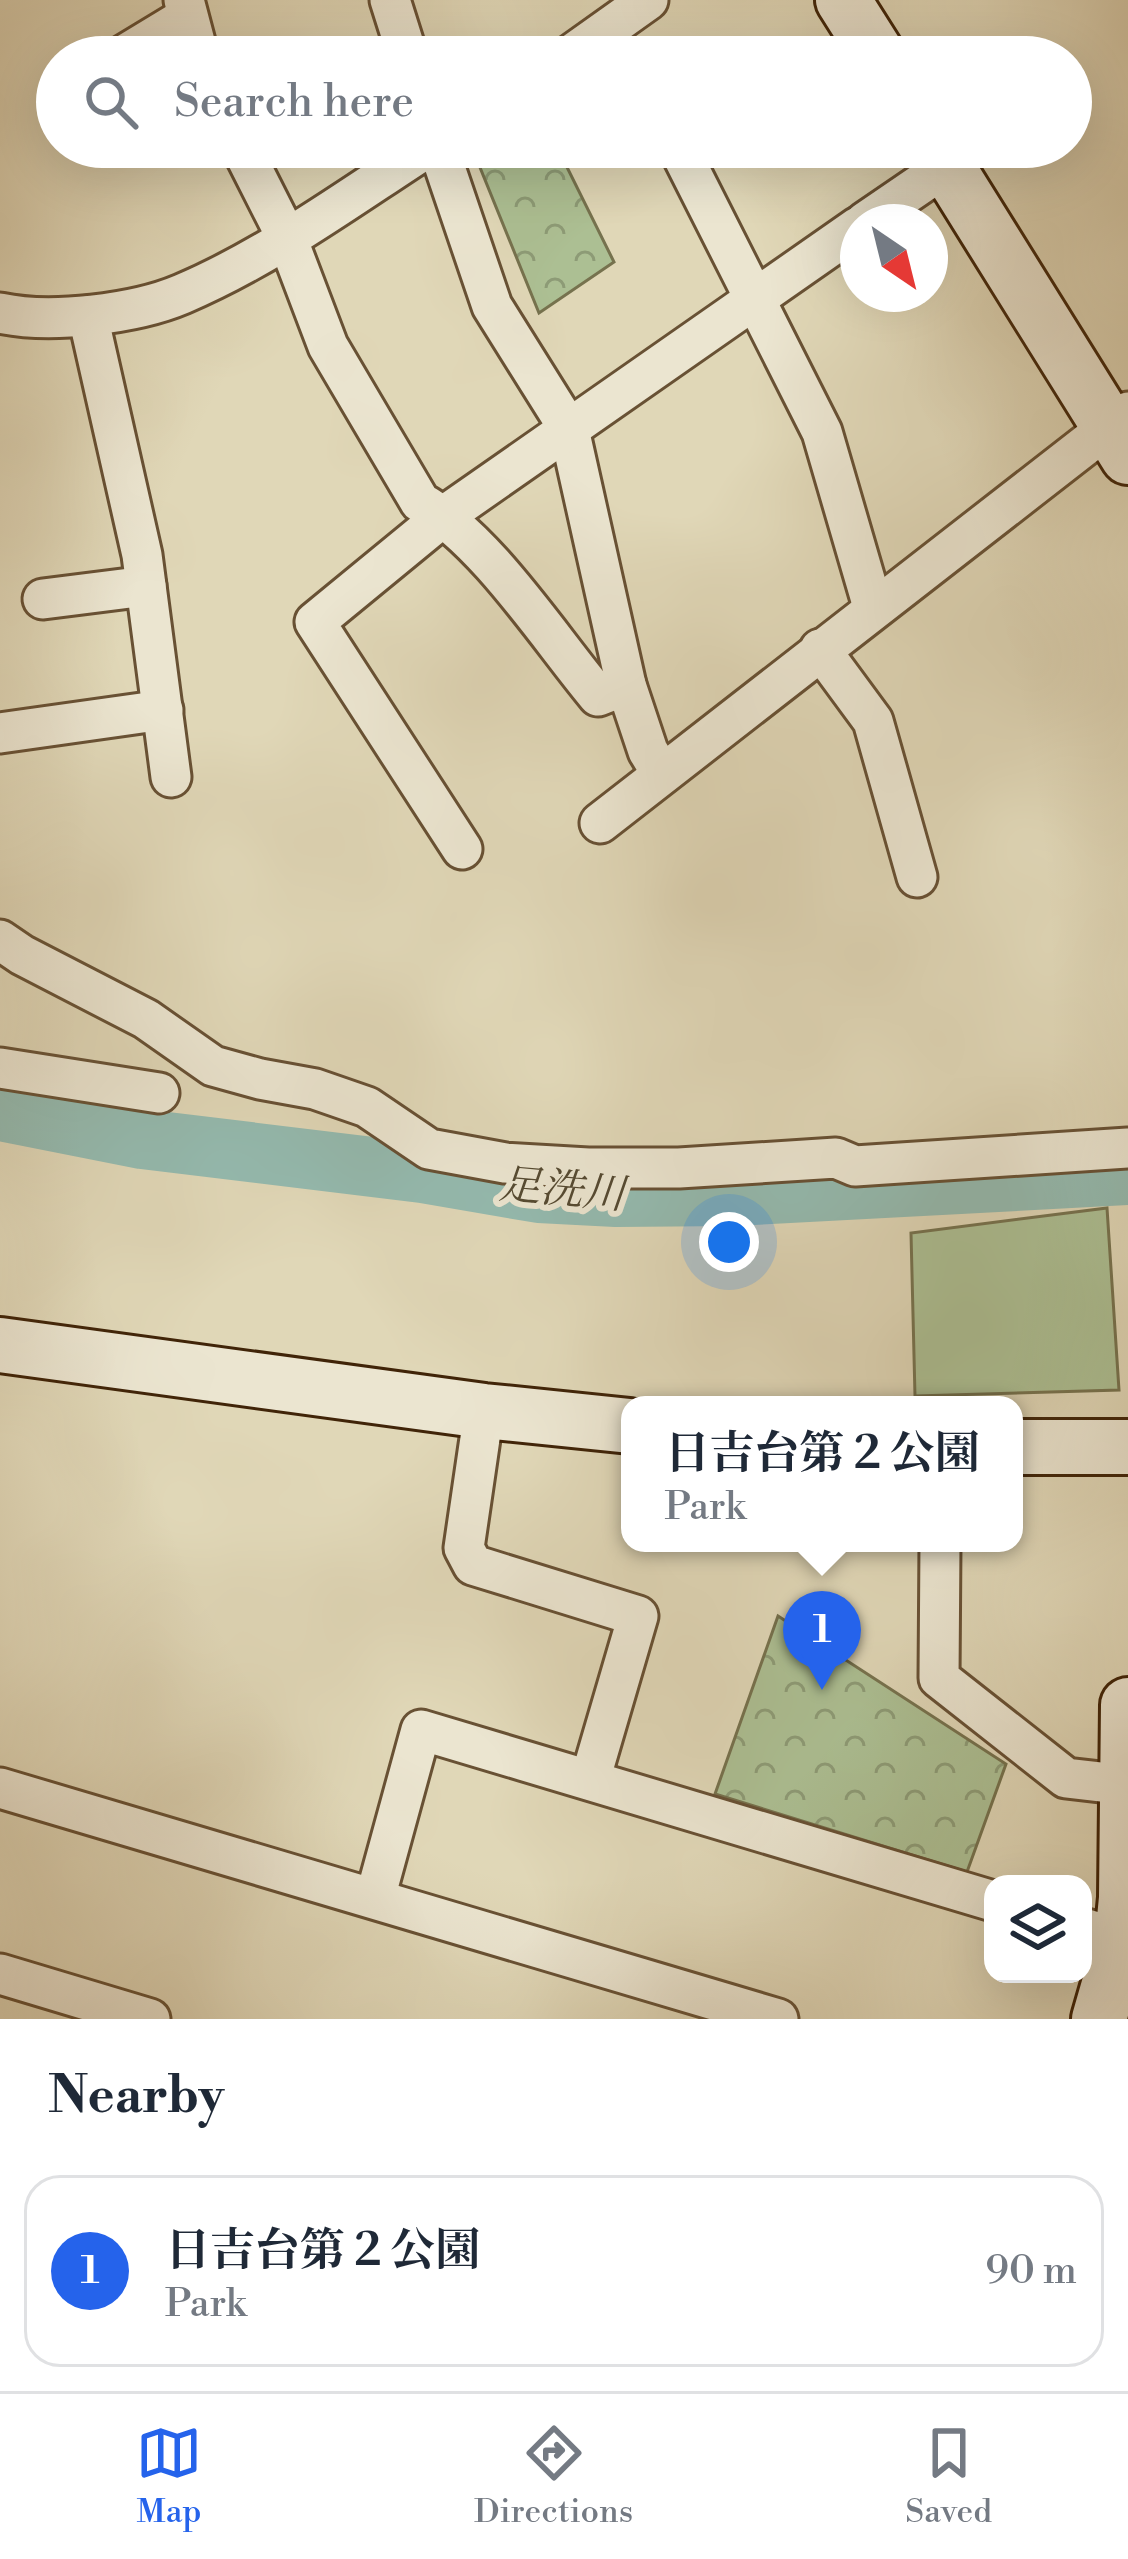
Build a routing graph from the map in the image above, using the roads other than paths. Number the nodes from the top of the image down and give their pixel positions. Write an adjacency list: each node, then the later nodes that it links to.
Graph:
1 (390, 0): 6 (street)
2 (647, 0): 7 (street)
3 (844, 0): 8 (street)
4 (186, 8): 5 (street)
5 (149, 36)
6 (401, 36)
7 (626, 36)
8 (866, 36)
9 (252, 168): 16 (street)
10 (395, 168): 16 (street)
11 (445, 168): 21 (street)
12 (689, 168): 18 (street)
13 (927, 168): 15 (street)
14 (949, 168): 22 (street)
15 (885, 204)
16 (287, 238): 20 (street); 23 (street)
17 (840, 239): 18 (street)
18 (755, 297): 21 (street); 26 (street)
19 (0, 313): 20 (street)
20 (88, 316): 24 (street)
21 (569, 429): 23 (street); 28 (street)
22 (1122, 431): 26 (street)
23 (444, 516): 28 (street); 34 (street)
24 (146, 586): 25 (street); 29 (street)
25 (43, 599)
26 (873, 607): 27 (street)
27 (820, 649): 31 (street); 35 (street)
28 (626, 685): 31 (street)
29 (163, 710): 30 (street); 32 (street)
30 (0, 733)
31 (662, 774): 33 (street)
32 (171, 777)
33 (600, 823)
34 (462, 849)
35 (917, 878)
36 (0, 940): 39 (street)
37 (0, 1068): 38 (street)
38 (159, 1093)
39 (1128, 1148)
40 (0, 1345): 41 (street)
41 (484, 1411): 42 (street); 47 (street)
42 (621, 1425)
43 (1023, 1447): 44 (street)
44 (1128, 1447)
45 (940, 1552): 48 (street)
46 (1128, 1705): 48 (street)
47 (590, 1780): 50 (street); 51 (street)
48 (1126, 1785): 52 (street)
49 (0, 1788): 50 (street)
50 (375, 1898): 54 (street)
51 (984, 1898)
52 (1111, 1936): 57 (street)
53 (0, 1974): 55 (street)
54 (735, 2013): 56 (street)
55 (151, 2019)
56 (778, 2019)
57 (1099, 2019)

